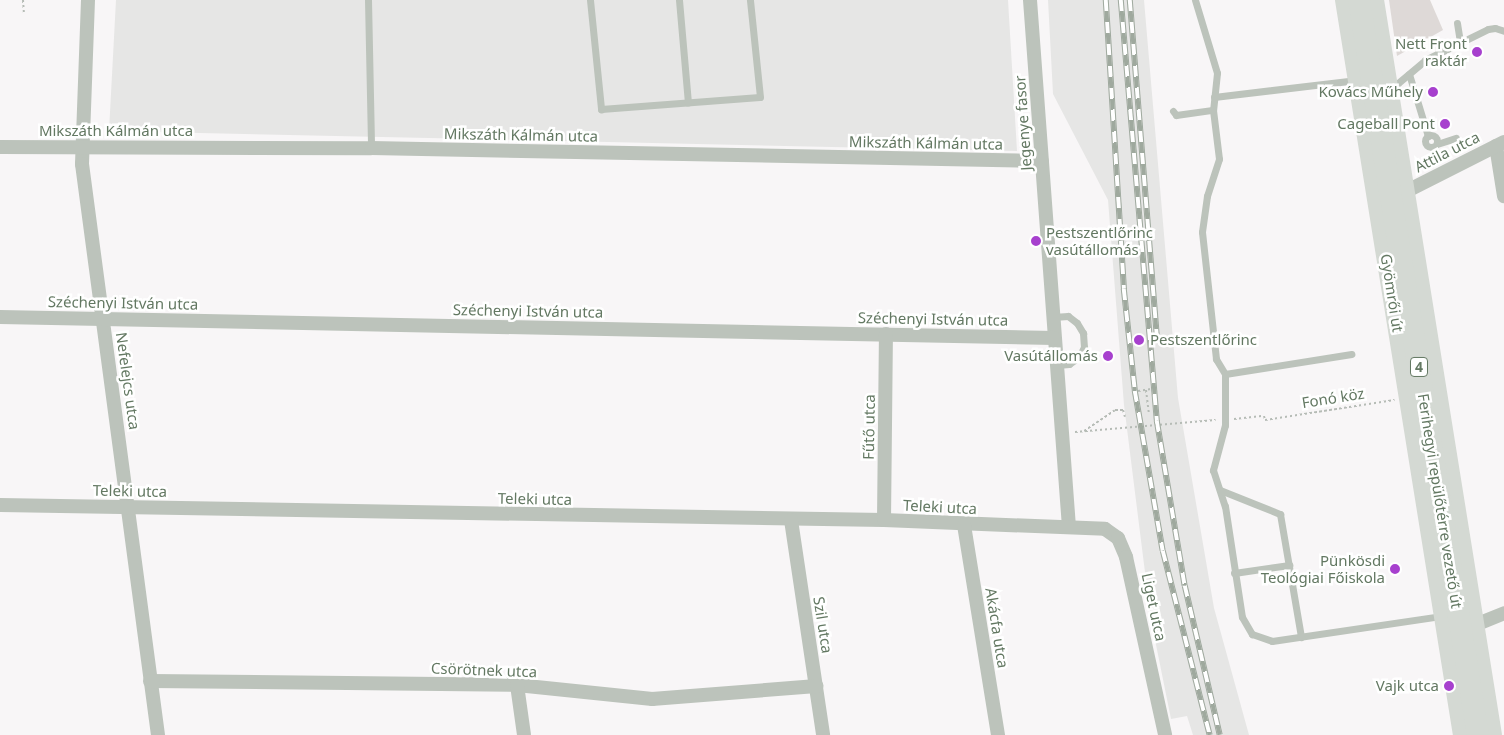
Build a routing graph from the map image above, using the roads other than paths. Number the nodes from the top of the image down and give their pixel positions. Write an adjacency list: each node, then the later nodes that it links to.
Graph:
1 (88, 0): 23 (street, Nefelejcs utca)
2 (368, 0): 25 (lane)
3 (590, 0): 18 (lane)
4 (679, 0): 18 (lane)
5 (750, 0): 18 (lane)
6 (1030, 0): 26 (street, Jegenye fasor)
7 (1195, 0): 17 (lane)
8 (1345, 0): 15 (street, Gyömrői út)
9 (1359, 0): 59 (main road, Ferihegyi repülőtérre vezető út / 4)
10 (1374, 0): 16 (street, Gyömrői út)
11 (1457, 23): 13 (lane)
12 (1504, 31): 13 (lane)
13 (1460, 43): 14 (lane)
14 (1409, 74): 16 (lane); 21 (lane)
15 (1357, 80): 17 (lane); 47 (street, Gyömrői út)
16 (1388, 86): 27 (street, Gyömrői út)
17 (1214, 97): 19 (lane)
18 (688, 103)
19 (1213, 110): 20 (lane); 36 (lane)
20 (1173, 111)
21 (1456, 138)
22 (1500, 144): 27 (street, Attila utca); 28 (street)
23 (81, 146): 24 (street, Mikszáth Kálmán utca); 25 (street, Mikszáth Kálmán utca); 31 (street, Nefelejcs utca)
24 (0, 147)
25 (371, 148): 26 (street, Mikszáth Kálmán utca)
26 (1042, 161): 30 (street, Jegenye fasor)
27 (1405, 192): 48 (street, Gyömrői út)
28 (1504, 196)
29 (0, 317): 31 (street, Széchenyi István utca)
30 (1053, 317): 33 (street, Jegenye fasor); 35 (lane)
31 (103, 319): 32 (street, Széchenyi István utca); 39 (street, Nefelejcs utca)
32 (886, 334): 33 (street, Széchenyi István utca); 41 (street, Fűtő utca)
33 (1054, 338): 35 (street, Jegenye fasor)
34 (1351, 354): 36 (lane)
35 (1057, 365): 43 (street, Jegenye fasor)
36 (1225, 374): 37 (lane)
37 (1220, 490): 44 (lane); 45 (lane)
38 (0, 505): 39 (street, Teleki utca)
39 (130, 507): 40 (street, Teleki utca); 50 (street, Nefelejcs utca)
40 (791, 520): 41 (street, Teleki utca); 52 (street, Szil utca)
41 (884, 520): 42 (street, Teleki utca)
42 (964, 526): 43 (street, Teleki utca); 56 (street, Akácfa utca)
43 (1069, 527): 57 (street, Liget utca)
44 (1289, 565): 45 (lane); 49 (lane)
45 (1234, 573): 49 (lane)
46 (1504, 613): 48 (street)
47 (1444, 616): 49 (lane); 58 (street, Gyömrői út)
48 (1475, 625): 60 (street, Gyömrői út)
49 (1301, 637)
50 (150, 681): 51 (street, Csörötnek utca); 53 (street, Nefelejcs utca)
51 (517, 686): 52 (street, Csörötnek utca); 54 (street)
52 (816, 686): 55 (street, Szil utca)
53 (158, 735)
54 (524, 735)
55 (823, 735)
56 (998, 735)
57 (1165, 735)
58 (1463, 735)
59 (1478, 735)
60 (1492, 735)

